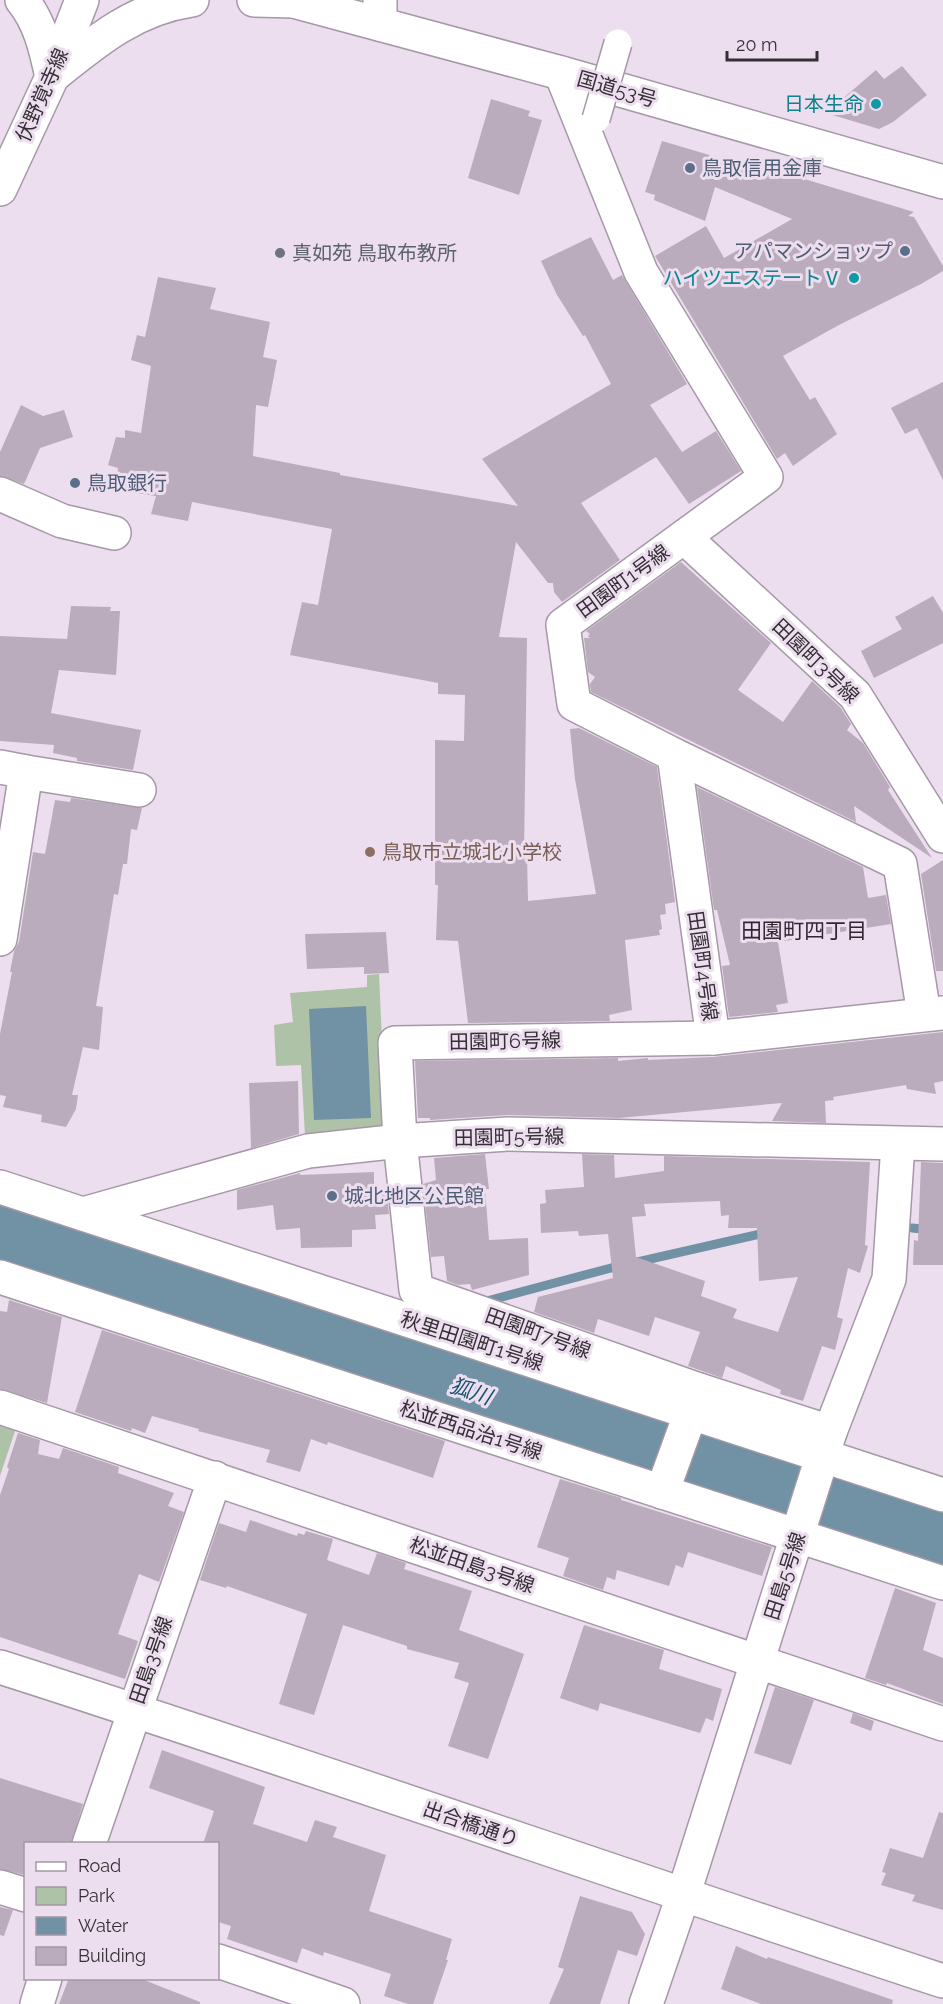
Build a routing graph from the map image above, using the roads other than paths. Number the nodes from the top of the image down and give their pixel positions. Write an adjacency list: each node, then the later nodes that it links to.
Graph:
1 (22, 0): 9 (main road)
2 (82, 0): 9 (main road, 伏野覚寺線)
3 (192, 0): 9 (main road)
4 (255, 0): 5 (main road, 国道53号)
5 (293, 0): 6 (main road, 国道53号)
6 (380, 12): 8 (main road, 国道53号)
7 (618, 44): 10 (street, bridge)
8 (561, 73): 11 (main road, 国道53号); 15 (main road, 田園町1号線)
9 (52, 76): 12 (main road, 伏野覚寺線)
10 (596, 119)
11 (943, 183)
12 (0, 189)
13 (0, 494): 14 (main road)
14 (114, 533)
15 (684, 537): 16 (main road, 田園町1号線); 19 (main road, 田園町3号線)
16 (674, 755): 20 (main road, 田園町1号線); 23 (main road, 田園町4号線)
17 (13, 770): 18 (main road); 21 (main road)
18 (139, 790)
19 (943, 836): 20 (main road)
20 (900, 864): 22 (main road)
21 (0, 939)
22 (933, 1013): 23 (main road, 田園町4号線)
23 (713, 1038): 24 (main road, 田園町6号線)
24 (400, 1141): 25 (main road, 田園町5号線); 28 (main road, 田園町5号線); 31 (main road, 田園町7号線)
25 (898, 1144): 26 (main road, 田園町5号線); 32 (main road, 田島5号線)
26 (943, 1144)
27 (0, 1187): 28 (main road, 秋里田園町1号線)
28 (83, 1215): 31 (main road, 秋里田園町1号線)
29 (0, 1277): 34 (main road, 松並西品治1号線)
30 (0, 1407): 33 (main road, 松並田島3号線)
31 (692, 1409): 32 (main road); 34 (main road)
32 (824, 1451): 35 (main road); 36 (main road, 田島5号線)
33 (215, 1478): 38 (main road, 松並田島3号線); 40 (main road, 田島3号線)
34 (665, 1485): 36 (main road, 松並西品治1号線)
35 (943, 1495)
36 (800, 1531): 37 (main road, 松並西品治1号線); 38 (main road, 田島5号線)
37 (943, 1583)
38 (758, 1662): 41 (main road, 松並田島3号線); 45 (main road, 田島5号線)
39 (0, 1667): 40 (main road, 出合橋通り)
40 (134, 1710): 42 (main road, 田島3号線); 45 (main road, 出合橋通り)
41 (943, 1724)
42 (90, 1842)
43 (0, 1887): 44 (main road)
44 (24, 1894)
45 (683, 1896): 48 (main road, 出合橋通り); 51 (main road, 田島5号線)
46 (219, 1961): 50 (main road)
47 (44, 1980): 49 (main road)
48 (943, 1981)
49 (37, 2004)
50 (343, 2004)
51 (646, 2004)

